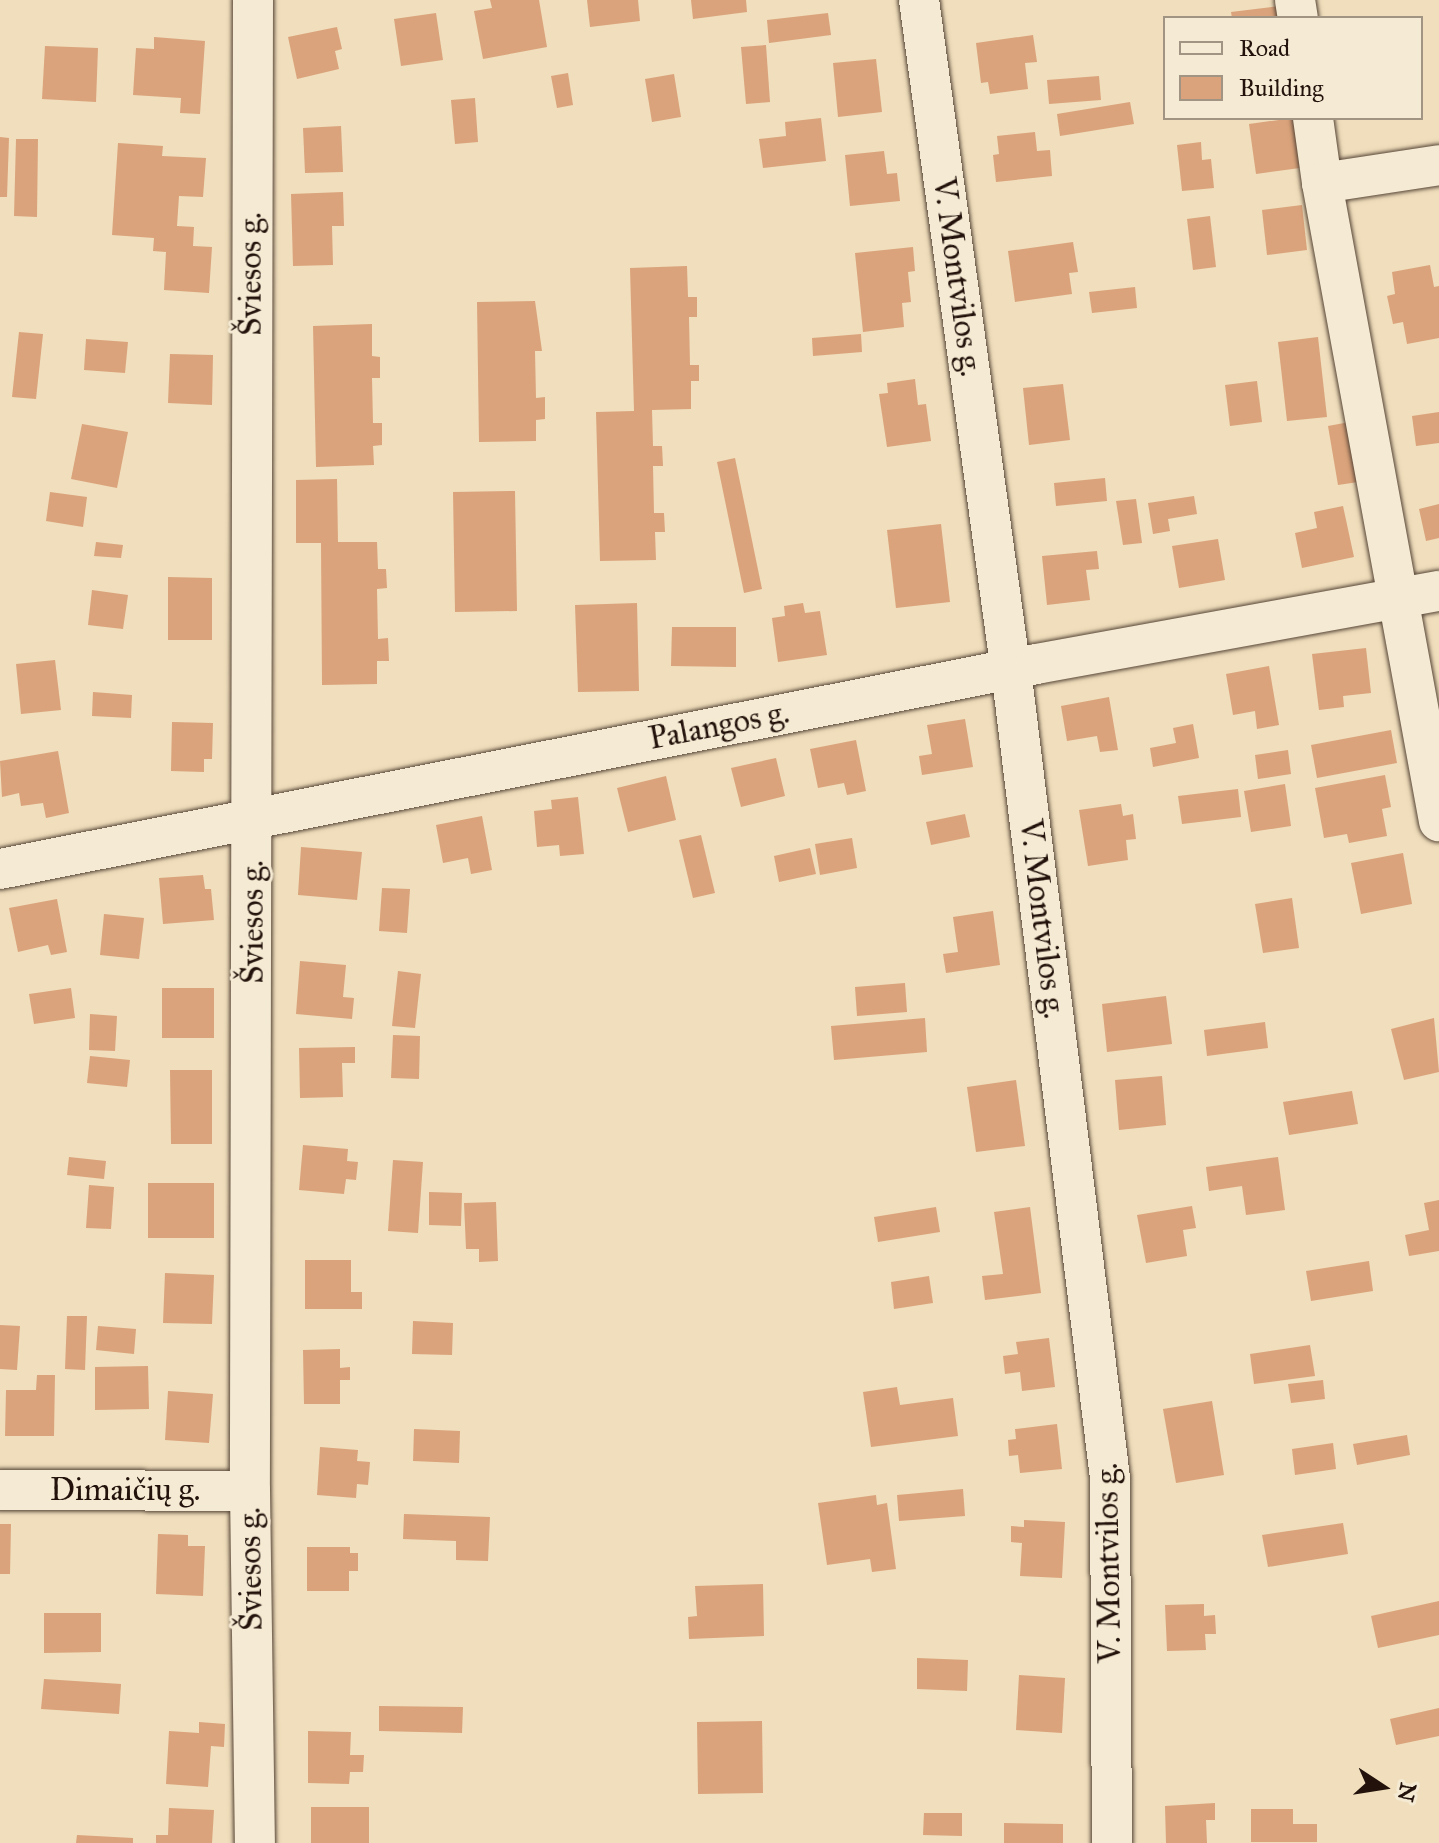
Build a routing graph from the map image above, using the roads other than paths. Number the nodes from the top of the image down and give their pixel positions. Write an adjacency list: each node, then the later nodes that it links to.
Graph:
1 (253, 0): 9 (street, Šviesos g.)
2 (919, 0): 8 (street, V. Montvilos g.)
3 (1313, 120): 5 (street)
4 (1439, 165): 5 (street)
5 (1322, 183): 7 (street)
6 (1439, 591): 7 (street, Palangos g.)
7 (1395, 599): 8 (street, Palangos g.); 10 (street)
8 (1010, 669): 9 (street, Palangos g.); 15 (street, V. Montvilos g.)
9 (253, 817): 11 (street, Palangos g.); 13 (street, Šviesos g.)
10 (1439, 821)
11 (0, 869)
12 (0, 1490): 13 (street, Dimaičių g.)
13 (250, 1491): 14 (street, Šviesos g.)
14 (255, 1843)
15 (1112, 1843)

